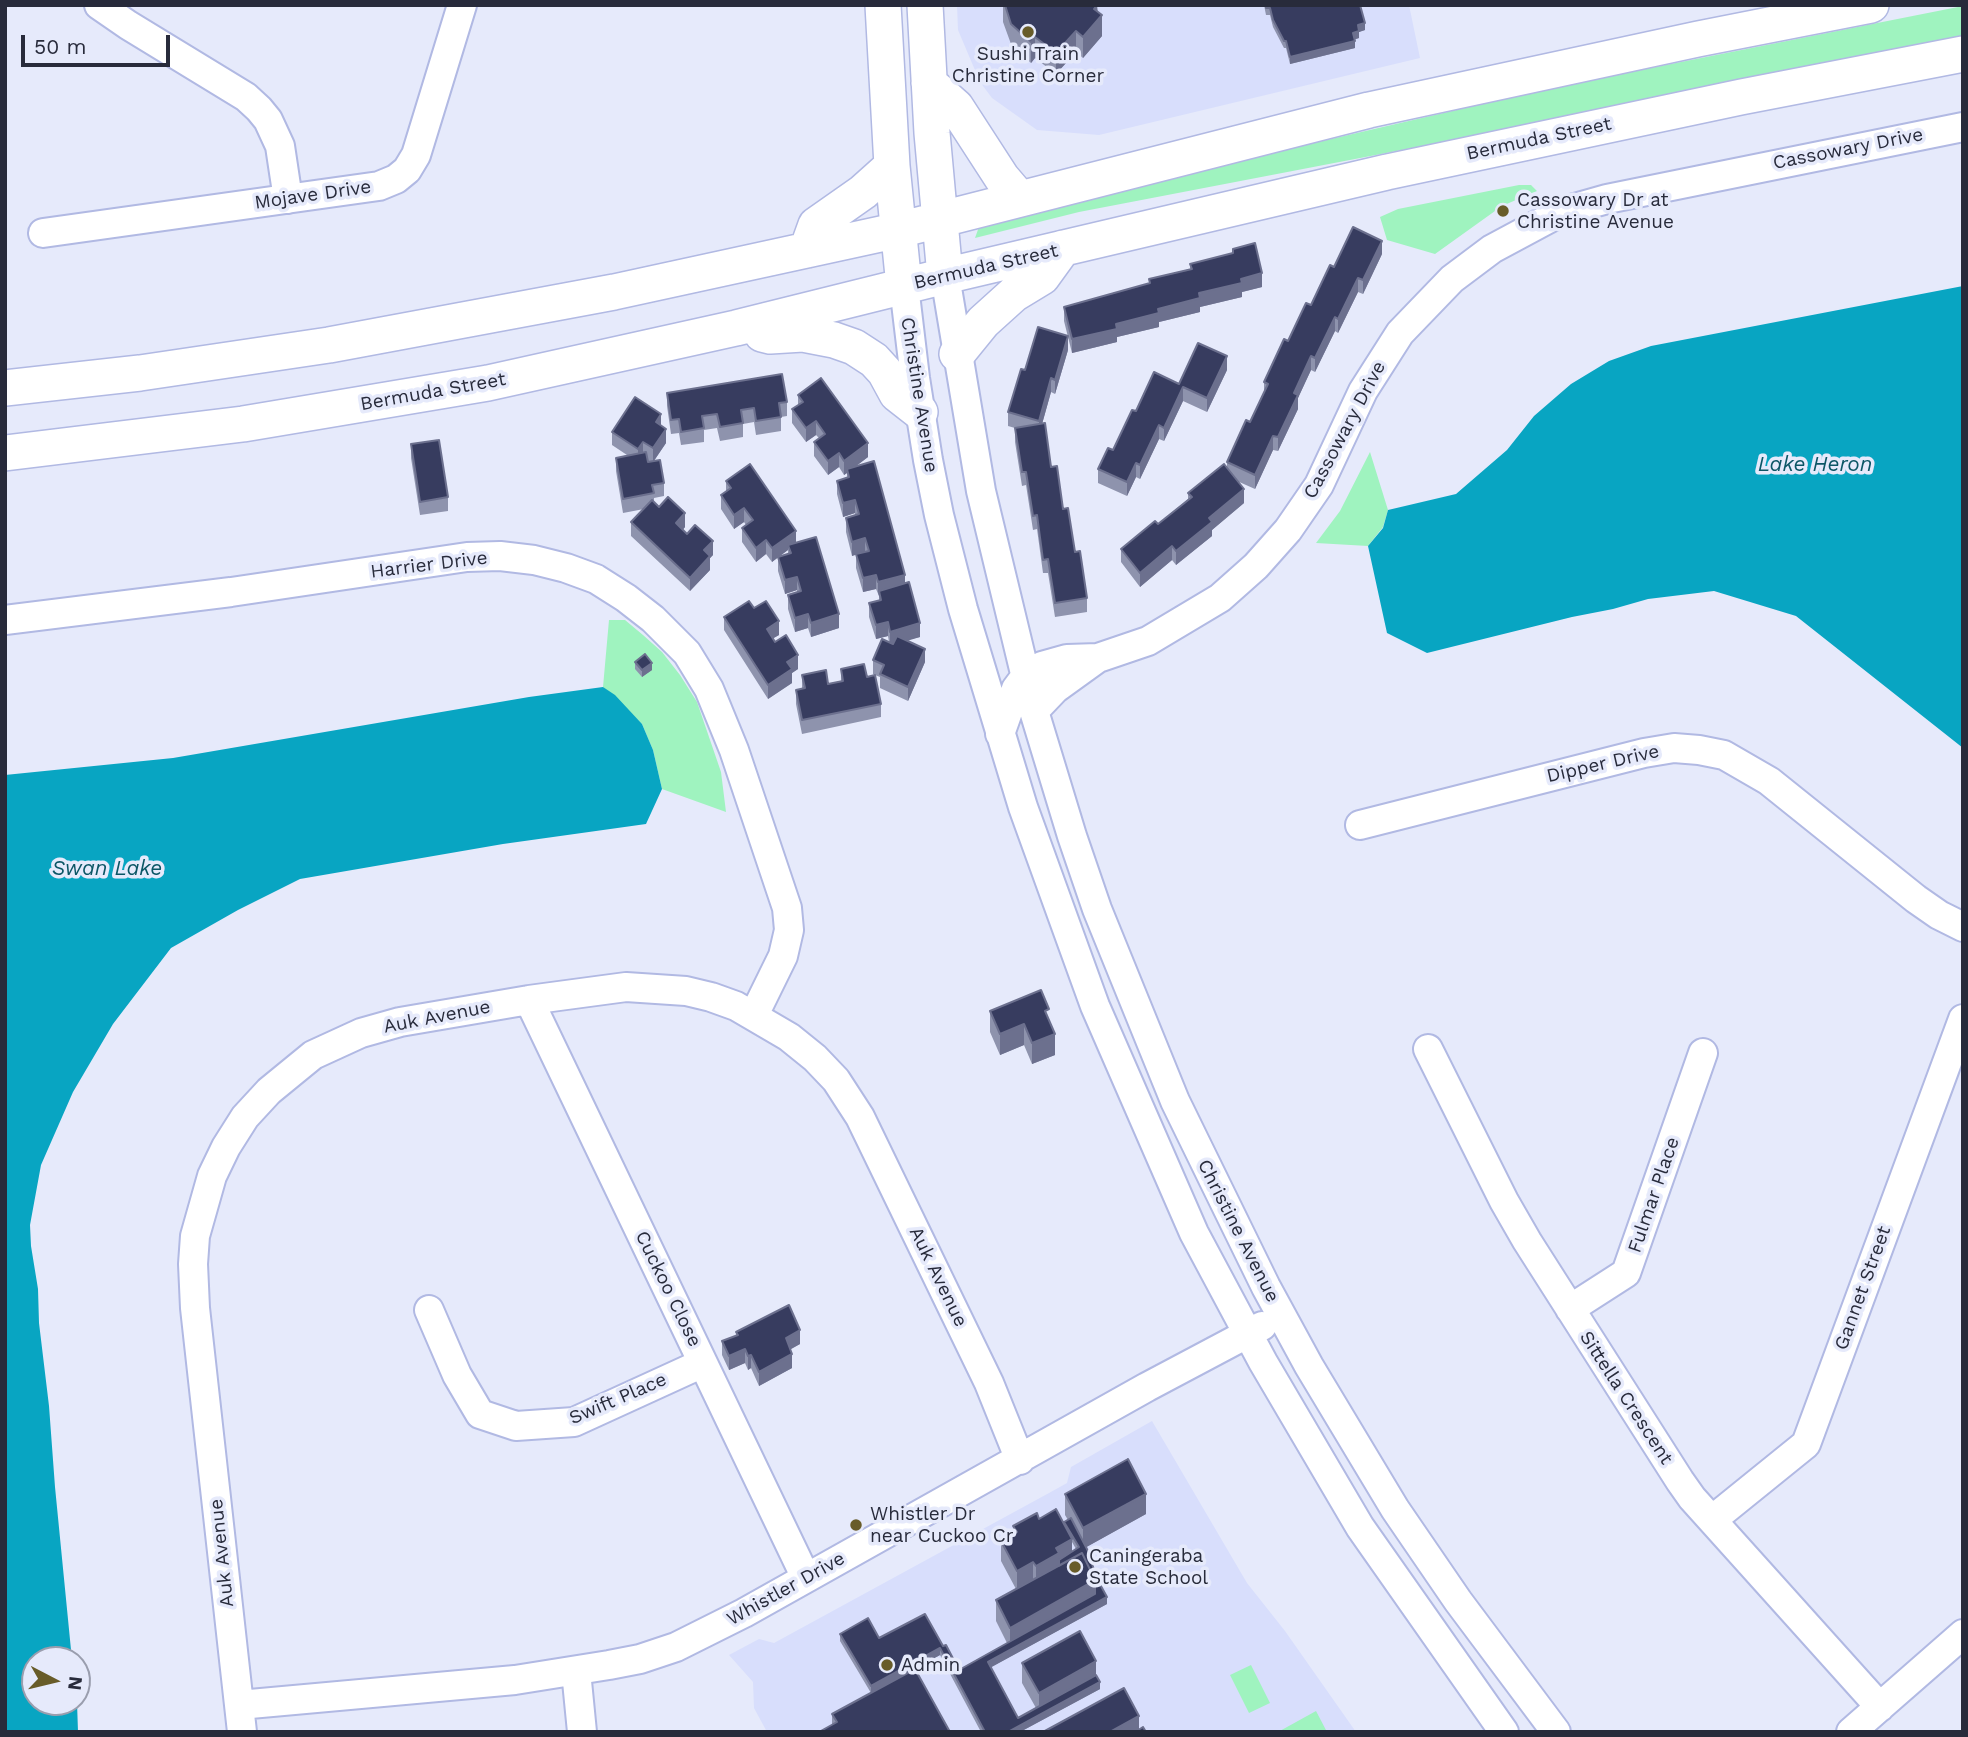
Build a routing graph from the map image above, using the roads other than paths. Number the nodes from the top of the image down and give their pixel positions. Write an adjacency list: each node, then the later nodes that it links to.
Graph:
1 (99, 5): 10 (street)
2 (462, 5): 10 (street, Mojave Drive)
3 (883, 5): 9 (main road, Christine Avenue)
4 (925, 5): 7 (main road, Christine Avenue)
5 (1871, 5): 11 (main road)
6 (1963, 54): 15 (main road, Bermuda Street)
7 (929, 83): 11 (main road); 12 (main road, Christine Avenue)
8 (1963, 127): 25 (street, Cassowary Drive)
9 (892, 166): 13 (main road, Christine Avenue); 16 (main road)
10 (288, 199): 14 (street, Mojave Drive)
11 (1020, 199): 12 (main road)
12 (939, 220): 13 (main road); 17 (main road, Christine Avenue)
13 (898, 230): 16 (main road); 18 (main road, Christine Avenue)
14 (43, 233)
15 (1063, 248): 17 (main road, Bermuda Street); 20 (main road)
16 (807, 250): 21 (main road)
17 (945, 276): 18 (main road, Bermuda Street); 20 (street, Christine Avenue)
18 (904, 286): 19 (main road, Bermuda Street); 22 (street, Christine Avenue)
19 (736, 328): 22 (main road); 23 (main road, Bermuda Street)
20 (957, 354): 26 (street, Christine Avenue)
21 (5, 388)
22 (920, 412): 28 (street, Christine Avenue)
23 (5, 453)
24 (5, 620): 34 (street, Harrier Drive)
25 (1098, 658): 26 (street, Cassowary Drive); 27 (street, Cassowary Drive)
26 (1025, 677): 27 (street, Christine Avenue); 28 (street)
27 (1034, 711): 30 (street, Christine Avenue)
28 (1000, 734): 33 (street, Christine Avenue)
29 (1360, 825): 31 (street, Dipper Drive)
30 (1097, 909): 33 (street); 40 (street, Christine Avenue)
31 (1963, 927)
32 (529, 1000): 34 (street, Auk Avenue); 42 (street, Cuckoo Close); 49 (street, Auk Avenue)
33 (1095, 1006): 41 (street, Christine Avenue)
34 (754, 1016): 43 (street, Auk Avenue)
35 (1963, 1019): 44 (street, Gannet Street)
36 (1428, 1049): 39 (street, Sittella Crescent)
37 (1703, 1053): 39 (street, Fulmar Place)
38 (429, 1310): 42 (street, Swift Place)
39 (1570, 1310): 44 (street, Sittella Crescent)
40 (1280, 1314): 41 (street, Whistler Drive); 52 (street, Christine Avenue)
41 (1248, 1334): 43 (street, Whistler Drive); 51 (street, Christine Avenue)
42 (703, 1363): 45 (street, Cuckoo Close)
43 (1020, 1460): 45 (street, Whistler Drive)
44 (1712, 1520): 48 (street, Sittella Crescent)
45 (806, 1578): 47 (street, Whistler Drive)
46 (1963, 1634): 48 (street)
47 (576, 1671): 49 (street, Whistler Drive); 50 (street)
48 (1880, 1707): 53 (street)
49 (241, 1718)
50 (582, 1732)
51 (1504, 1732)
52 (1556, 1732)
53 (1851, 1732)

